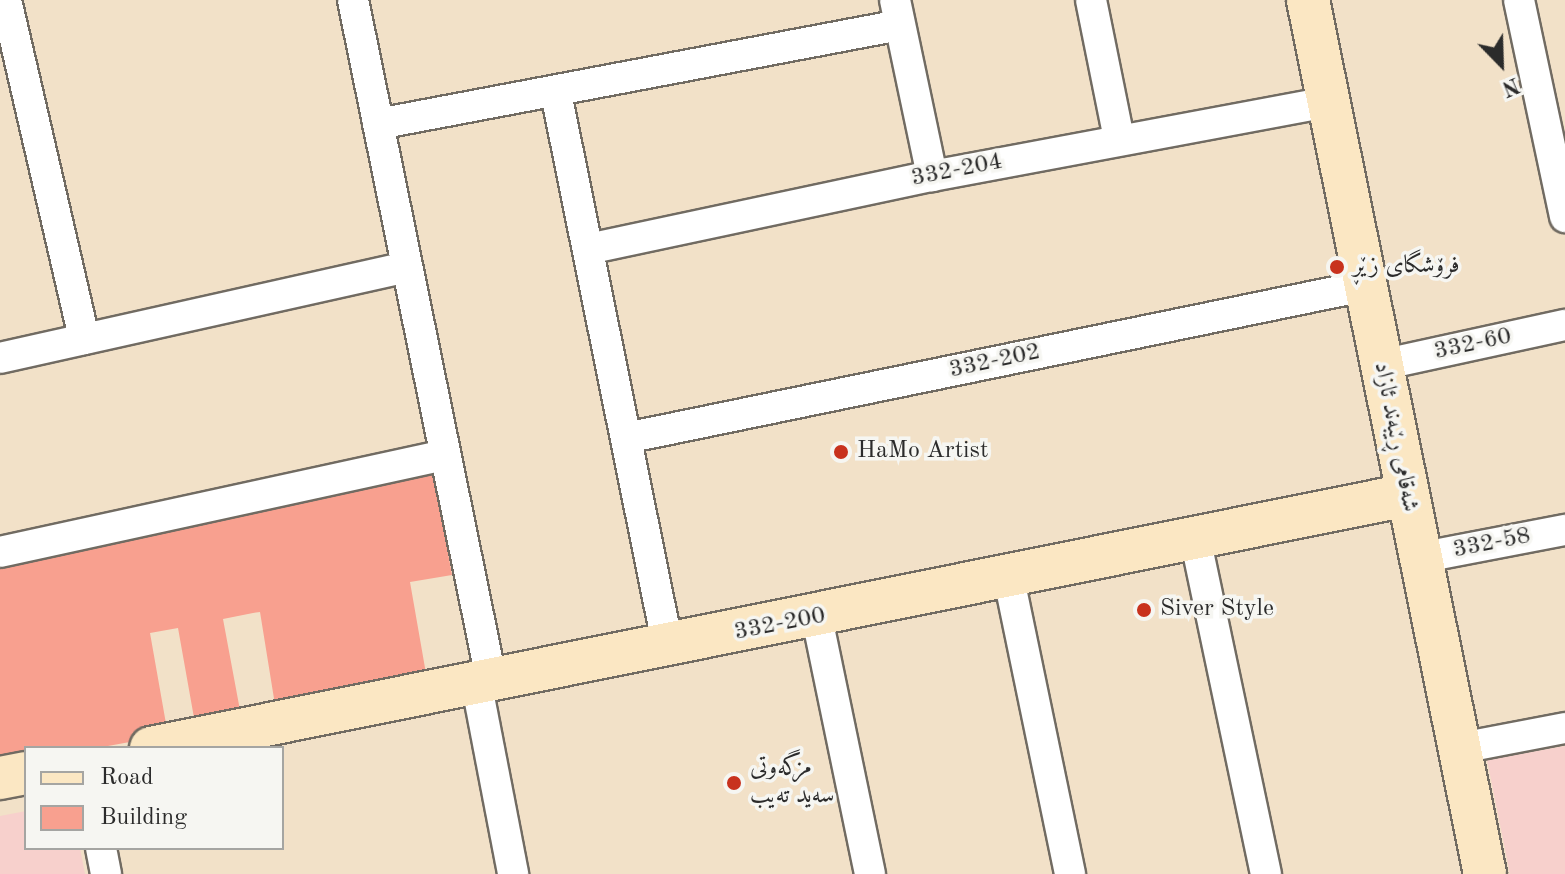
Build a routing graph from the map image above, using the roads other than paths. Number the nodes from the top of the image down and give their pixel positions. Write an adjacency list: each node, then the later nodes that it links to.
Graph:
1 (6, 0): 17 (street)
2 (353, 0): 9 (street)
3 (1091, 0): 10 (street)
4 (1308, 0): 8 (street, شەقامی ڕێبەند ئازاد)
5 (1519, 0): 12 (street)
6 (897, 13): 7 (street); 11 (street)
7 (556, 93): 9 (street); 13 (street)
8 (1329, 102): 10 (street, 332-204); 15 (street, شەقامی ڕێبەند ئازاد)
9 (378, 124): 14 (street)
10 (1119, 139): 11 (street, 332-204)
11 (932, 176): 13 (street, 332-204)
12 (1565, 217)
13 (588, 249): 20 (street)
14 (407, 267): 17 (street); 21 (street)
15 (1364, 286): 19 (street, شەقامی ڕێبەند ئازاد); 20 (street, 332-202)
16 (1565, 325): 19 (street, 332-60)
17 (84, 339): 18 (street)
18 (0, 358)
19 (1381, 365): 22 (street, شەقامی ڕێبەند ئازاد)
20 (626, 438): 29 (street)
21 (445, 455): 25 (street); 30 (street)
22 (1407, 495): 24 (street, 332-200); 26 (street, شەقامی ڕێبەند ئازاد)
23 (1565, 530): 26 (street, 332-58)
24 (1196, 542): 27 (street, 332-200); 41 (street)
25 (0, 552)
26 (1419, 558): 33 (street, شەقامی ڕێبەند ئازاد)
27 (1009, 579): 28 (street, 332-200); 40 (street)
28 (817, 618): 29 (street, 332-200); 39 (street)
29 (668, 647): 30 (street, 332-200)
30 (483, 680): 32 (street, 332-200); 38 (street)
31 (1565, 728): 33 (street)
32 (161, 746)
33 (1461, 748): 42 (street, شەقامی ڕێبەند ئازاد)
34 (24, 773): 35 (street)
35 (0, 778)
36 (101, 850): 37 (street)
37 (106, 874)
38 (513, 874)
39 (870, 874)
40 (1070, 874)
41 (1266, 874)
42 (1485, 874)

